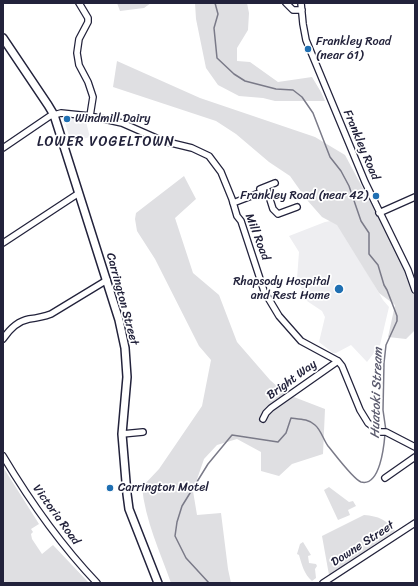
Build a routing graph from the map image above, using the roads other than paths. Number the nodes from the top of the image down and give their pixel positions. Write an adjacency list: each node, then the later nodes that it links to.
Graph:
1 (79, 3): 7 (street)
2 (286, 3): 4 (street)
3 (301, 3): 4 (street, Frankley Road)
4 (302, 10): 14 (street, Frankley Road)
5 (3, 38): 6 (main road, Carrington Street)
6 (54, 115): 7 (street, Mill Road); 8 (street); 10 (main road, Carrington Street)
7 (90, 116): 12 (street, Mill Road)
8 (3, 148)
9 (275, 183): 12 (street)
10 (79, 193): 15 (street); 16 (main road, Carrington Street)
11 (415, 197): 14 (street)
12 (232, 201): 13 (street); 19 (street, Mill Road)
13 (298, 207)
14 (379, 213): 17 (street, Frankley Road)
15 (3, 243)
16 (107, 280): 18 (street); 22 (main road, Carrington Street)
17 (415, 290)
18 (3, 339)
19 (338, 361): 20 (street, Bright Way); 23 (street)
20 (263, 420)
21 (143, 432): 22 (street)
22 (122, 434): 29 (main road, Carrington Street)
23 (415, 447)
24 (3, 456): 28 (street, Victoria Road)
25 (415, 457): 26 (street)
26 (385, 478)
27 (415, 523): 30 (street, Downe Street)
28 (97, 583)
29 (158, 583)
30 (323, 583)

